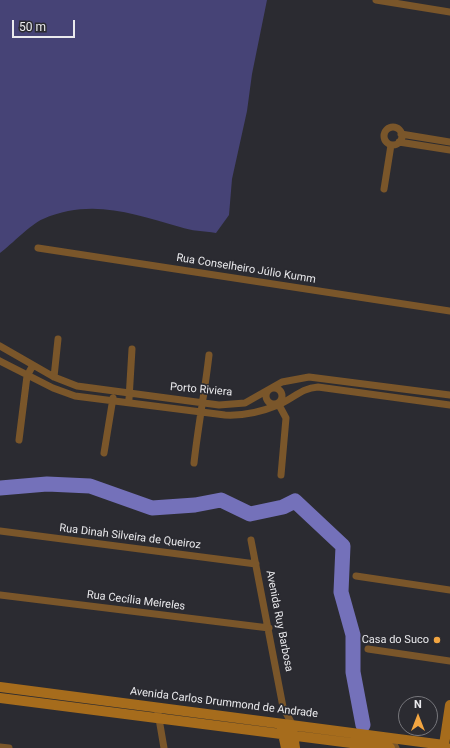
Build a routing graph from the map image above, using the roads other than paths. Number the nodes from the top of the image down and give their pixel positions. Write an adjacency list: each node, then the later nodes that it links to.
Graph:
1 (376, 0): 2 (street)
2 (450, 12)
3 (400, 138): 4 (street); 6 (street); 6 (street)
4 (428, 142): 5 (street); 7 (street)
5 (450, 142)
6 (392, 145): 8 (street)
7 (450, 150)
8 (384, 189)
9 (38, 248): 10 (street, Rua Conselheiro Júlio Kumm)
10 (450, 311)
11 (58, 339): 18 (street)
12 (0, 346): 16 (street, Porto Riviera)
13 (132, 349): 23 (street)
14 (209, 355): 26 (street)
15 (0, 361): 17 (street, Porto Riviera)
16 (33, 365): 17 (street); 18 (street, Porto Riviera)
17 (27, 376): 25 (street, Porto Riviera); 31 (street)
18 (54, 377): 21 (street, Porto Riviera)
19 (357, 382): 20 (street, Porto Riviera); 22 (street); 24 (street, Porto Riviera)
20 (269, 388): 26 (street, Porto Riviera); 28 (street); 28 (street)
21 (113, 392): 23 (street, Porto Riviera); 25 (street)
22 (356, 392): 28 (street, Porto Riviera); 29 (street, Porto Riviera)
23 (130, 394): 26 (street, Porto Riviera); 27 (street)
24 (450, 395)
25 (112, 402): 27 (street, Porto Riviera); 32 (street)
26 (204, 403): 30 (street)
27 (129, 404): 30 (street, Porto Riviera)
28 (279, 405): 30 (street, Porto Riviera); 34 (street)
29 (450, 405)
30 (200, 412): 33 (street)
31 (19, 440)
32 (104, 453)
33 (194, 463)
34 (281, 476)
35 (0, 531): 37 (street, Rua Dinah Silveira de Queiroz)
36 (252, 540): 37 (street, Avenida Ruy Barbosa)
37 (256, 564): 41 (street, Avenida Ruy Barbosa)
38 (356, 576): 39 (street)
39 (450, 590)
40 (0, 595): 41 (street, Rua Cecília Meireles)
41 (269, 628): 48 (street, Avenida Ruy Barbosa)
42 (368, 649): 43 (street)
43 (450, 661)
44 (0, 687): 47 (main road, Avenida Carlos Drummond de Andrade)
45 (0, 698): 49 (main road, Avenida Carlos Drummond de Andrade)
46 (450, 705): 54 (main road)
47 (156, 707): 49 (street); 50 (main road, Avenida Carlos Drummond de Andrade)
48 (283, 707): 50 (street, Avenida Ruy Barbosa); 51 (street, Avenida Ruy Barbosa)
49 (158, 718): 52 (main road, Avenida Carlos Drummond de Andrade); 57 (street)
50 (280, 723): 51 (main road, Avenida Carlos Drummond de Andrade); 52 (main road, Avenida Ruy Barbosa)
51 (292, 724): 52 (main road, Avenida Ruy Barbosa); 53 (main road, Avenida Carlos Drummond de Andrade)
52 (288, 734): 58 (main road, Avenida Ruy Barbosa); 59 (main road, Avenida Ruy Barbosa); 60 (main road, Avenida Carlos Drummond de Andrade)
53 (383, 736): 54 (main road, Avenida Carlos Drummond de Andrade); 61 (street)
54 (446, 746)
55 (0, 747): 56 (street)
56 (9, 748)
57 (164, 748)
58 (286, 748)
59 (295, 748)
60 (390, 748)
61 (396, 748)

